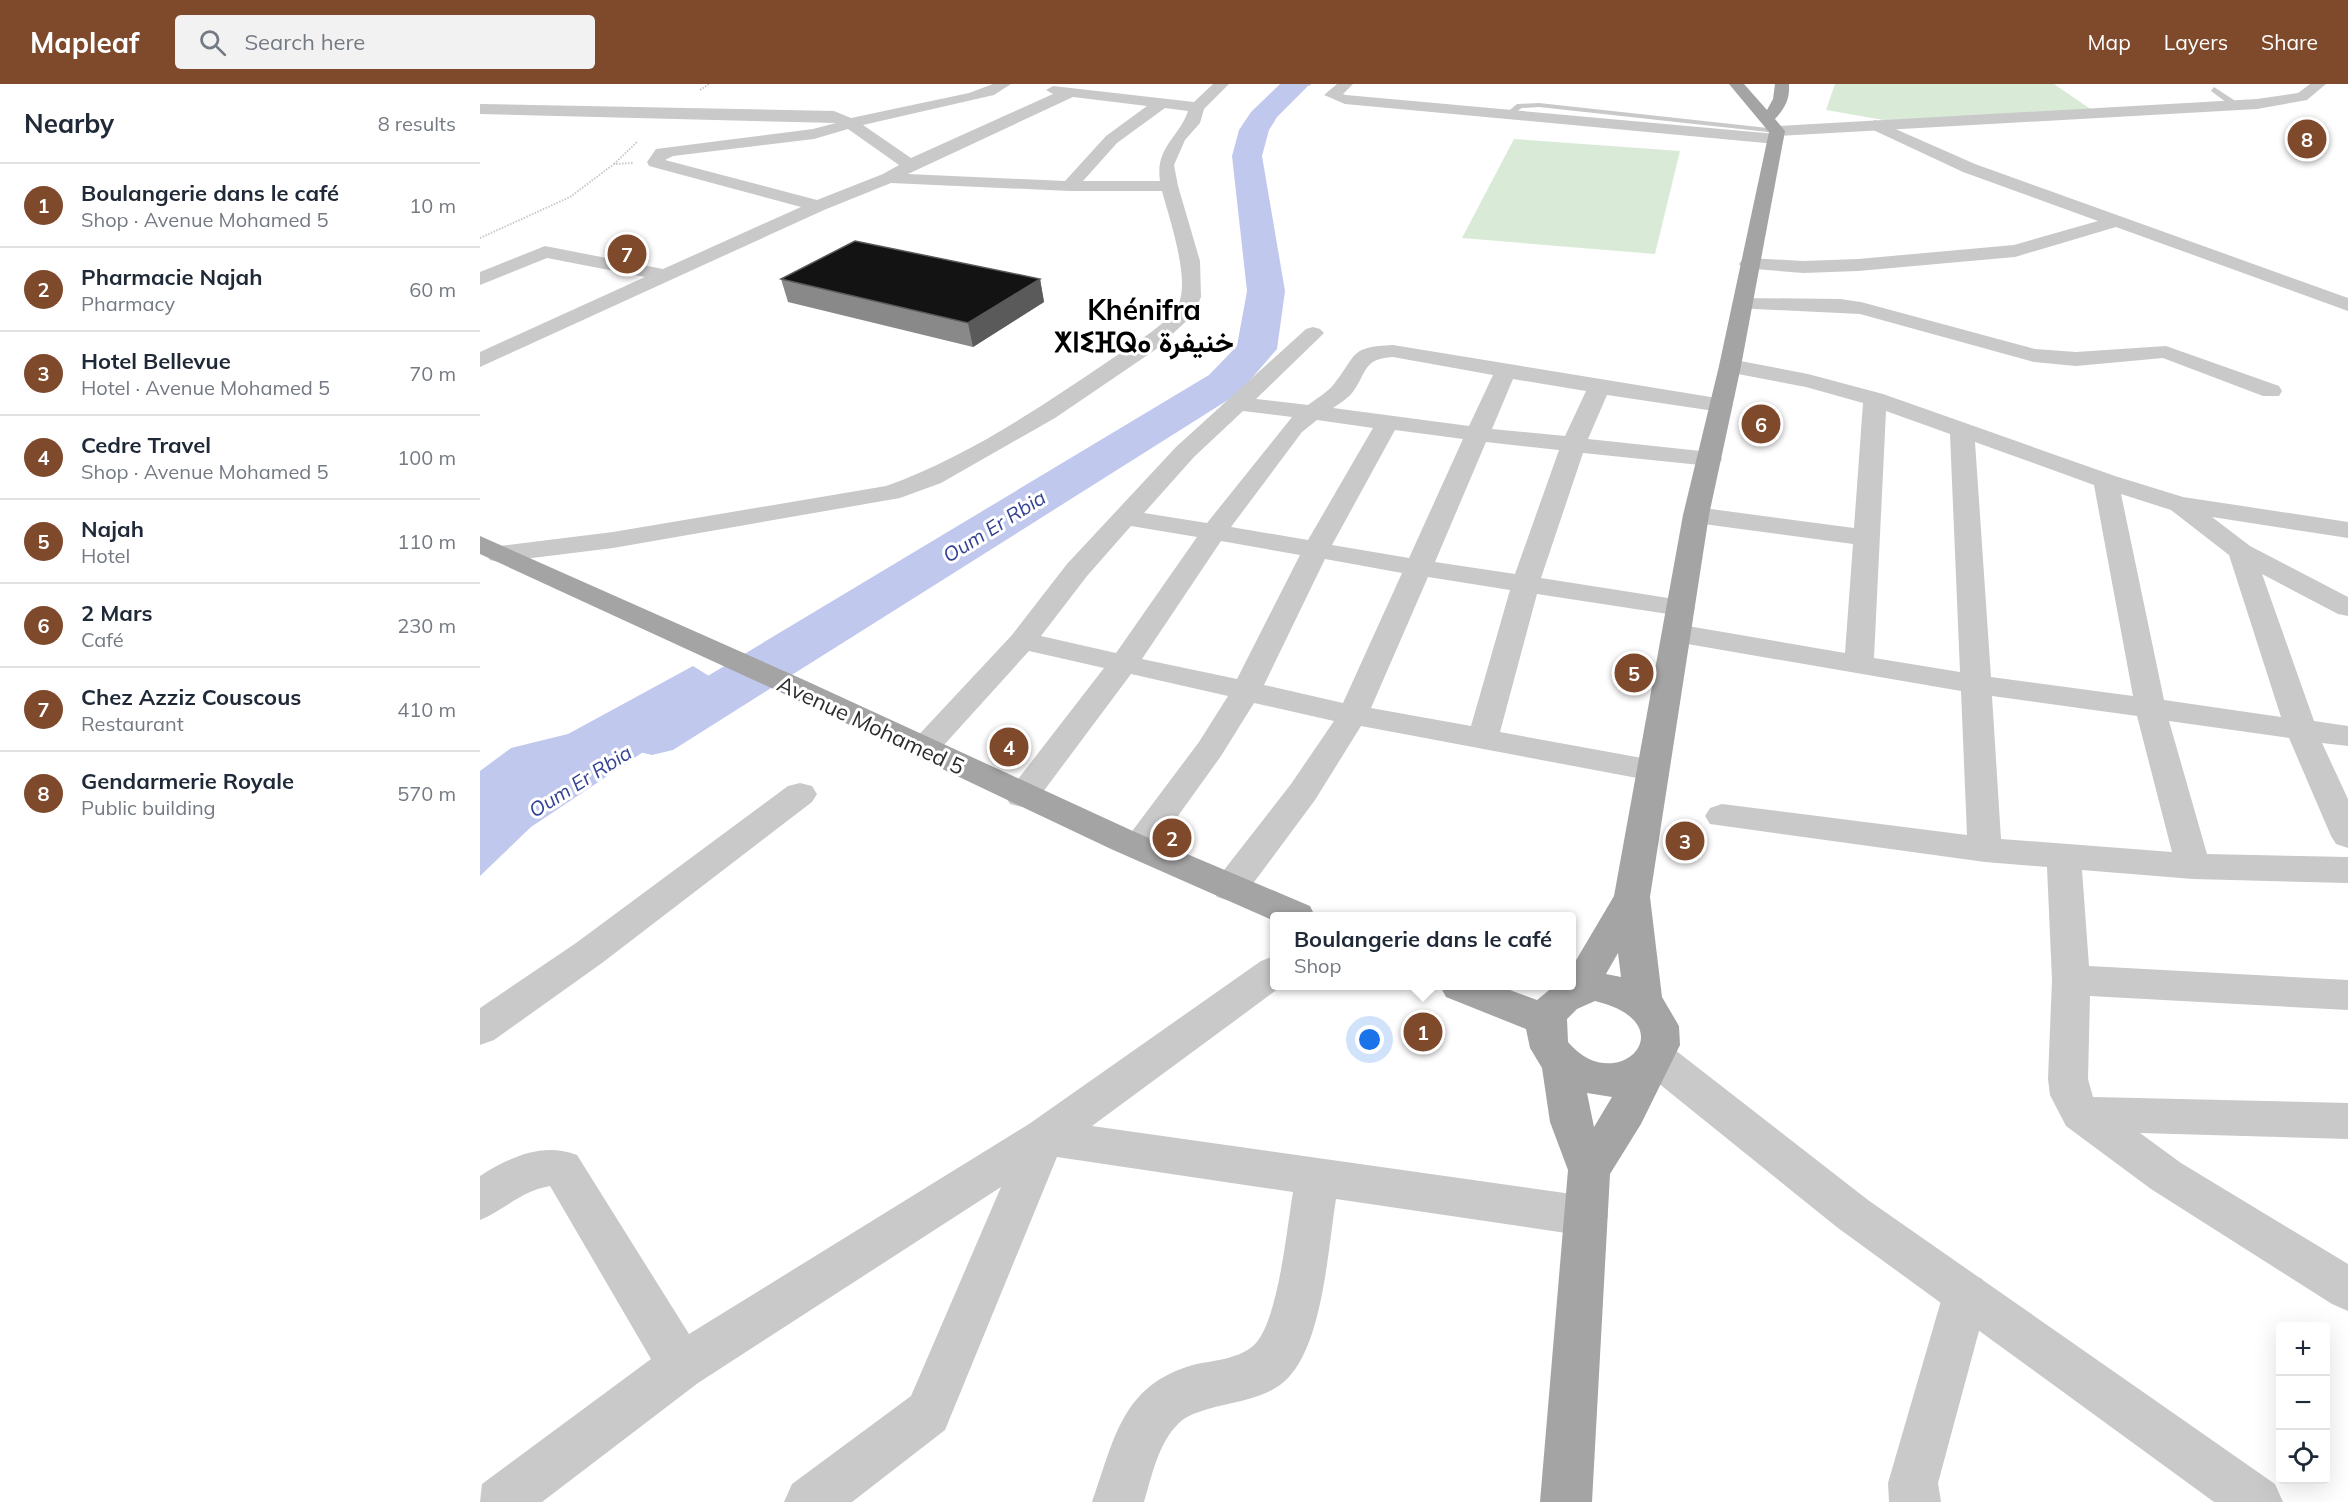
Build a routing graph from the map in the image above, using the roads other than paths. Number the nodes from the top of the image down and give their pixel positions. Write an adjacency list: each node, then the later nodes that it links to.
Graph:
1 (1222, 84): 11 (street)
2 (1346, 84): 16 (street)
3 (1736, 84): 16 (main road)
4 (1782, 84): 16 (main road)
5 (2319, 84): 10 (street)
6 (1002, 86): 8 (street); 15 (street)
7 (2214, 89): 10 (lane)
8 (1073, 91): 9 (street); 18 (street)
9 (1162, 103): 11 (street); 20 (street)
10 (2237, 106): 17 (street)
11 (1197, 107): 21 (street)
12 (480, 109): 15 (street)
13 (1794, 109): 16 (street)
14 (1816, 113): 17 (street)
15 (850, 123): 18 (street); 22 (street)
16 (1774, 124): 17 (street); 24 (main road)
17 (1875, 125): 23 (street)
18 (910, 165): 19 (street)
19 (889, 178): 20 (street); 22 (street)
20 (1070, 186): 21 (street)
21 (1169, 186): 51 (street)
22 (818, 206): 25 (street)
23 (2117, 221): 24 (street); 28 (street)
24 (1749, 264): 27 (main road)
25 (663, 275): 26 (street); 30 (street)
26 (480, 279)
27 (1742, 304): 31 (main road); 34 (street)
28 (2348, 305)
29 (1313, 333): 36 (street)
30 (480, 360)
31 (1730, 366): 35 (street); 37 (main road)
32 (1506, 370): 33 (street); 38 (street); 41 (street)
33 (1599, 387): 37 (street); 42 (street)
34 (2271, 391)
35 (1875, 399): 40 (street); 50 (street)
36 (1237, 403): 38 (street); 47 (street)
37 (1721, 405): 43 (main road)
38 (1311, 414): 39 (street); 49 (street)
39 (1387, 423): 41 (street); 52 (street)
40 (1962, 429): 44 (street); 61 (street)
41 (1476, 434): 42 (street); 54 (street)
42 (1574, 443): 43 (street); 55 (street)
43 (1710, 459): 46 (main road)
44 (2106, 481): 45 (street); 63 (street)
45 (2180, 504): 48 (street); 53 (street)
46 (1696, 515): 50 (street); 57 (main road)
47 (1124, 517): 49 (street); 58 (street)
48 (2348, 531)
49 (1214, 532): 52 (street); 60 (street)
50 (1867, 538): 59 (street)
51 (490, 549): 68 (main road, Avenue Mohamed 5)
52 (1316, 550): 54 (street); 62 (street)
53 (2241, 552): 56 (street); 65 (street)
54 (1417, 567): 55 (street); 64 (street)
55 (1526, 583): 57 (street); 67 (street)
56 (2348, 608)
57 (1678, 620): 59 (street); 69 (main road)
58 (1022, 640): 60 (street); 68 (street)
59 (1859, 662): 61 (street)
60 (1124, 664): 62 (street); 71 (street)
61 (1976, 684): 63 (street); 75 (street)
62 (1245, 693): 64 (street); 74 (street)
63 (2150, 707): 65 (street); 77 (street)
64 (1353, 715): 67 (street); 79 (street)
65 (2301, 730): 66 (street); 73 (street)
66 (2348, 736)
67 (1483, 738): 69 (street)
68 (923, 749): 71 (main road, Avenue Mohamed 5)
69 (1653, 770): 80 (main road)
70 (801, 794): 89 (street)
71 (1022, 796): 74 (main road, Avenue Mohamed 5)
72 (1722, 816): 75 (street)
73 (2348, 837)
74 (1138, 846): 79 (main road, Avenue Mohamed 5)
75 (1985, 850): 76 (street)
76 (2064, 856): 77 (street); 83 (street)
77 (2193, 866): 78 (street)
78 (2348, 870)
79 (1230, 888): 81 (main road, Avenue Mohamed 5)
80 (1632, 897): 84 (main road); 87 (main road)
81 (1287, 912)
82 (1270, 975): 94 (street)
83 (2071, 980): 86 (street); 92 (street)
84 (1578, 989): 87 (main road); 88 (main road)
85 (1470, 990): 88 (main road)
86 (2348, 995)
87 (1644, 1003): 91 (main road)
88 (1546, 1020): 90 (main road)
89 (480, 1029)
90 (1561, 1062): 91 (main road); 95 (main road)
91 (1651, 1064): 95 (main road); 100 (street)
92 (2081, 1113): 93 (street); 99 (street)
93 (2348, 1121)
94 (1044, 1137): 96 (street); 101 (street); 103 (street)
95 (1589, 1170): 98 (main road)
96 (1318, 1175): 98 (street); 104 (street)
97 (480, 1200): 101 (street)
98 (1586, 1216): 105 (main road)
99 (2348, 1289)
100 (1966, 1293): 106 (street); 107 (street)
101 (681, 1366): 102 (street)
102 (500, 1502)
103 (810, 1502)
104 (1118, 1502)
105 (1566, 1502)
106 (1915, 1502)
107 (2257, 1502)

